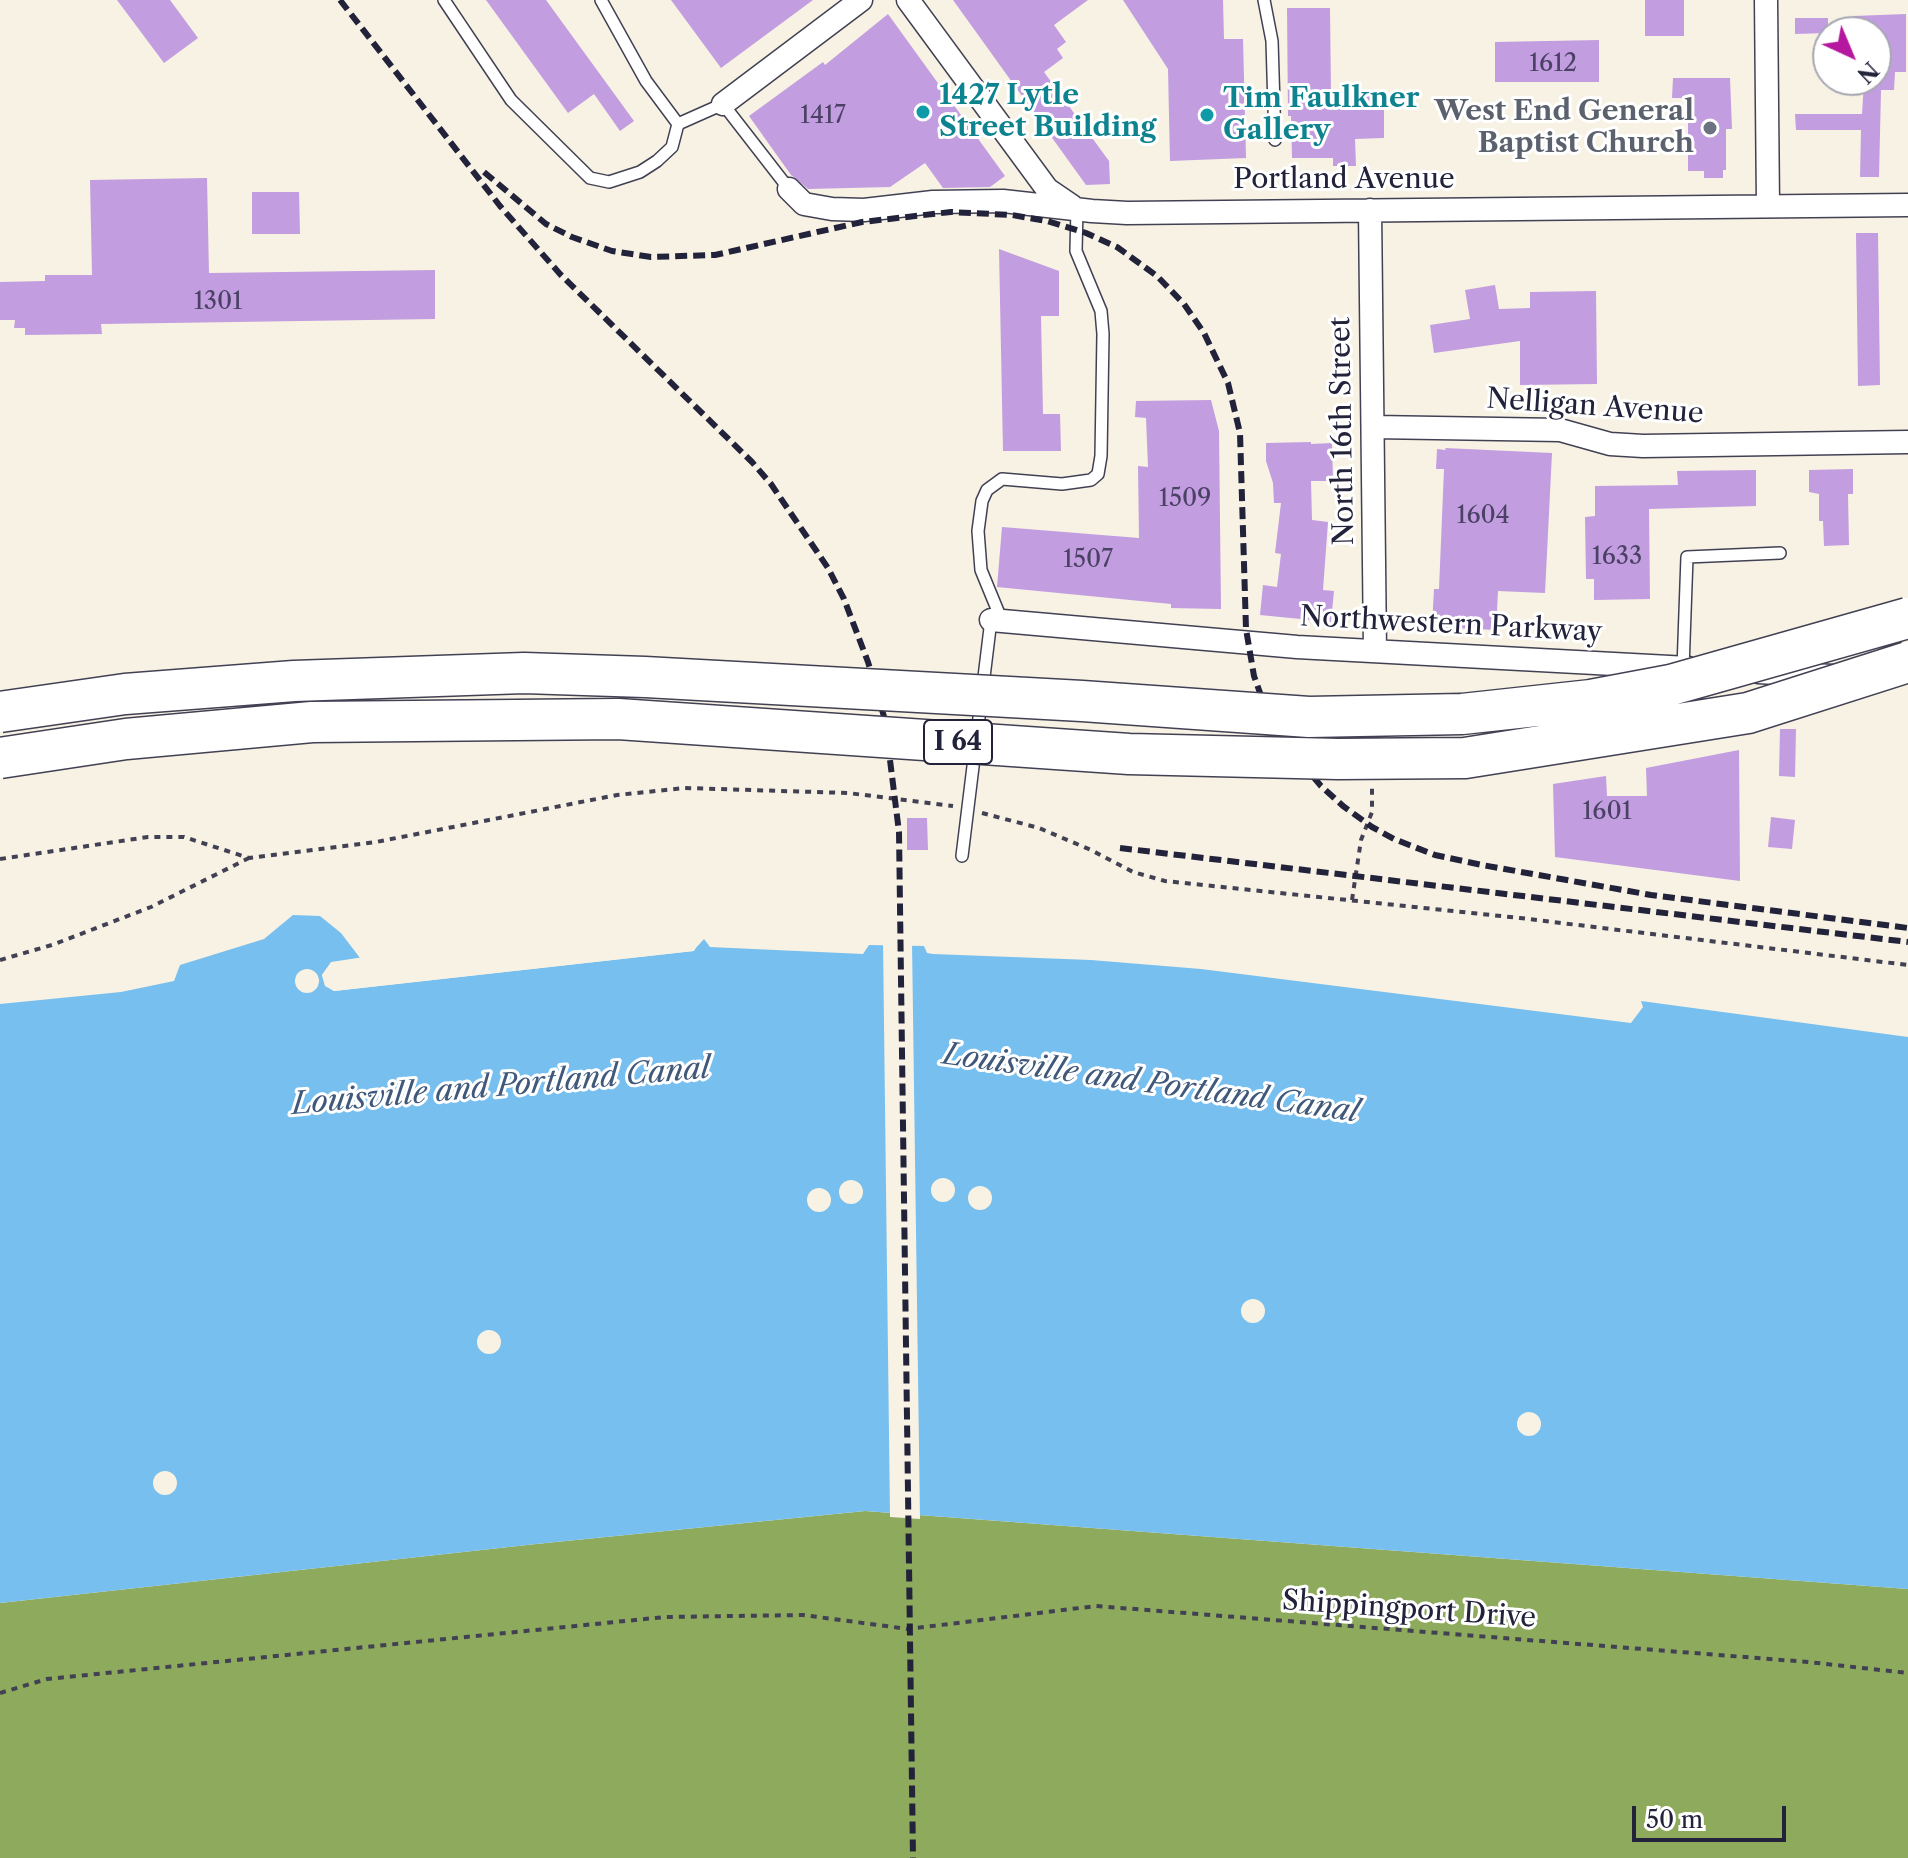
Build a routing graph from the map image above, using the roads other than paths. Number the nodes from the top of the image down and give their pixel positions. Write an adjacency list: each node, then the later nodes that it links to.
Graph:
1 (444, 0): 8 (lane)
2 (601, 0): 8 (lane)
3 (861, 0): 7 (street)
4 (908, 0): 13 (street)
5 (1264, 0): 9 (lane)
6 (1766, 0): 12 (street)
7 (723, 104): 8 (lane); 10 (lane)
8 (678, 124)
9 (1275, 140)
10 (789, 189): 13 (street, Portland Avenue)
11 (1908, 205): 12 (street, Portland Avenue)
12 (1768, 206): 14 (street, Portland Avenue)
13 (1077, 208): 14 (street, Portland Avenue); 19 (lane)
14 (1370, 210): 15 (street, North 16th Street)
15 (1374, 427): 16 (street, Nelligan Avenue); 20 (street, North 16th Street)
16 (1908, 442)
17 (1780, 553): 22 (lane)
18 (1908, 618): 24 (highway, I 64, bridge)
19 (996, 620): 20 (street, Northwestern Parkway); 26 (lane)
20 (1375, 651): 22 (street, Northwestern Parkway)
21 (1908, 662): 25 (highway, I 64, bridge)
22 (1683, 668): 23 (street, Northwestern Parkway)
23 (1908, 680)
24 (0, 712)
25 (0, 758)
26 (962, 856)

